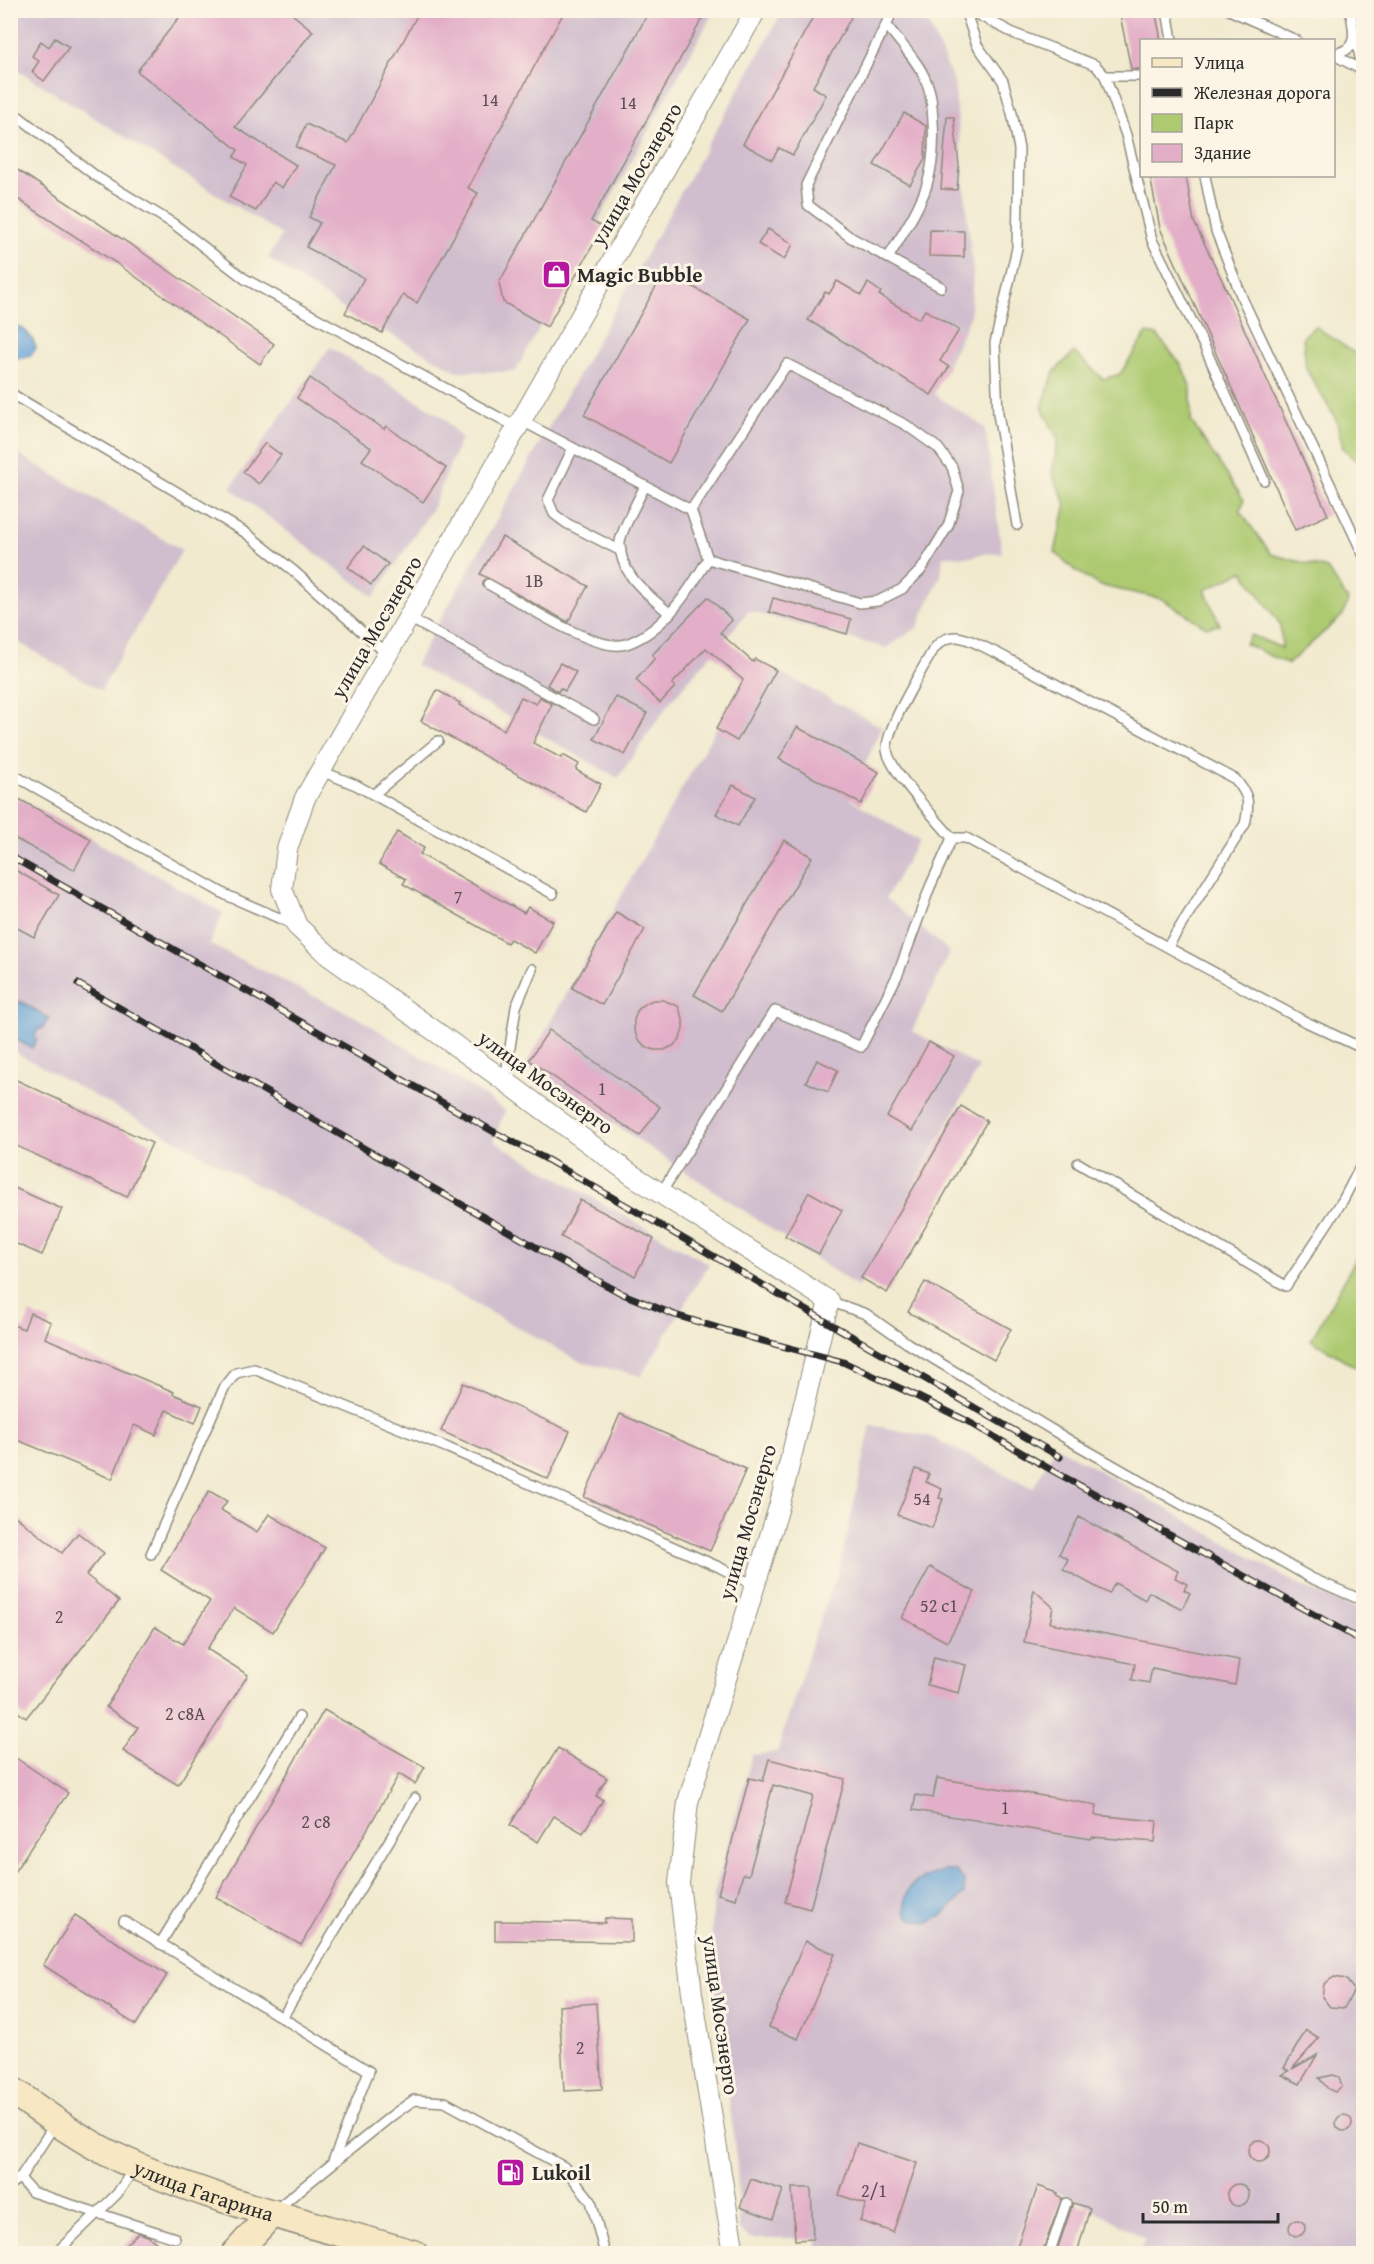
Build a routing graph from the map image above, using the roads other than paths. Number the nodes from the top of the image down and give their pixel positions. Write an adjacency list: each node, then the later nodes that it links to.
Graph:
1 (756, 10): 23 (street, улица Мосэнерго)
2 (887, 10): 7 (lane)
3 (967, 10): 14 (lane); 28 (lane)
4 (1170, 10): 9 (lane)
5 (1229, 10): 10 (lane)
6 (1350, 10): 8 (lane)
7 (886, 24): 20 (lane); 20 (lane)
8 (1355, 34): 11 (lane); 13 (lane)
9 (1172, 39)
10 (1294, 39)
11 (1335, 54)
12 (1335, 55): 13 (lane)
13 (1363, 72)
14 (1105, 76): 15 (lane); 17 (lane)
15 (1140, 76)
16 (10, 110): 23 (lane)
17 (1131, 153): 18 (lane); 25 (lane)
18 (1140, 155)
19 (1205, 177): 30 (lane)
20 (888, 258): 21 (lane)
21 (941, 287)
22 (10, 393): 35 (lane)
23 (520, 425): 24 (lane); 34 (street, улица Мосэнерго)
24 (573, 448): 26 (lane); 29 (lane)
25 (1264, 480)
26 (645, 486): 27 (lane); 29 (lane)
27 (692, 510): 31 (lane); 31 (lane)
28 (1017, 525)
29 (621, 551): 33 (lane)
30 (1364, 555)
31 (708, 559): 33 (lane)
32 (488, 584): 33 (lane)
33 (670, 614)
34 (409, 618): 35 (street, улица Мосэнерго); 36 (lane)
35 (388, 655): 38 (street, улица Мосэнерго)
36 (594, 719)
37 (438, 741): 40 (lane)
38 (321, 771): 40 (lane); 43 (street, улица Мосэнерго)
39 (10, 773): 43 (lane)
40 (374, 795): 42 (lane)
41 (952, 838): 44 (lane); 44 (lane); 50 (lane)
42 (554, 894)
43 (297, 926): 47 (street, улица Мосэнерго)
44 (1168, 946): 46 (lane)
45 (532, 969): 47 (lane)
46 (1364, 1049)
47 (505, 1081): 50 (street, улица Мосэнерго)
48 (1364, 1160): 49 (lane)
49 (1078, 1163)
50 (661, 1193): 51 (street, улица Мосэнерго)
51 (830, 1301): 53 (street, улица Мосэнерго); 54 (lane)
52 (151, 1554): 53 (lane)
53 (755, 1586): 74 (street, улица Мосэнерго)
54 (1364, 1601)
55 (299, 1717): 58 (lane)
56 (415, 1798): 59 (lane)
57 (124, 1921): 58 (lane)
58 (160, 1944): 59 (lane)
59 (282, 2018): 62 (lane)
60 (10, 2089): 61 (main road, улица Гагарина)
61 (57, 2122): 63 (main road, улица Гагарина); 64 (lane)
62 (332, 2164): 67 (lane); 73 (lane)
63 (136, 2165): 67 (main road, улица Гагарина); 68 (lane)
64 (20, 2178): 65 (lane); 68 (lane)
65 (10, 2184)
66 (1066, 2203): 75 (lane)
67 (272, 2212): 71 (main road); 72 (main road, улица Гагарина)
68 (97, 2213): 69 (lane); 70 (lane)
69 (175, 2238)
70 (55, 2253)
71 (235, 2253)
72 (414, 2253)
73 (605, 2253)
74 (734, 2253)
75 (1049, 2253)

